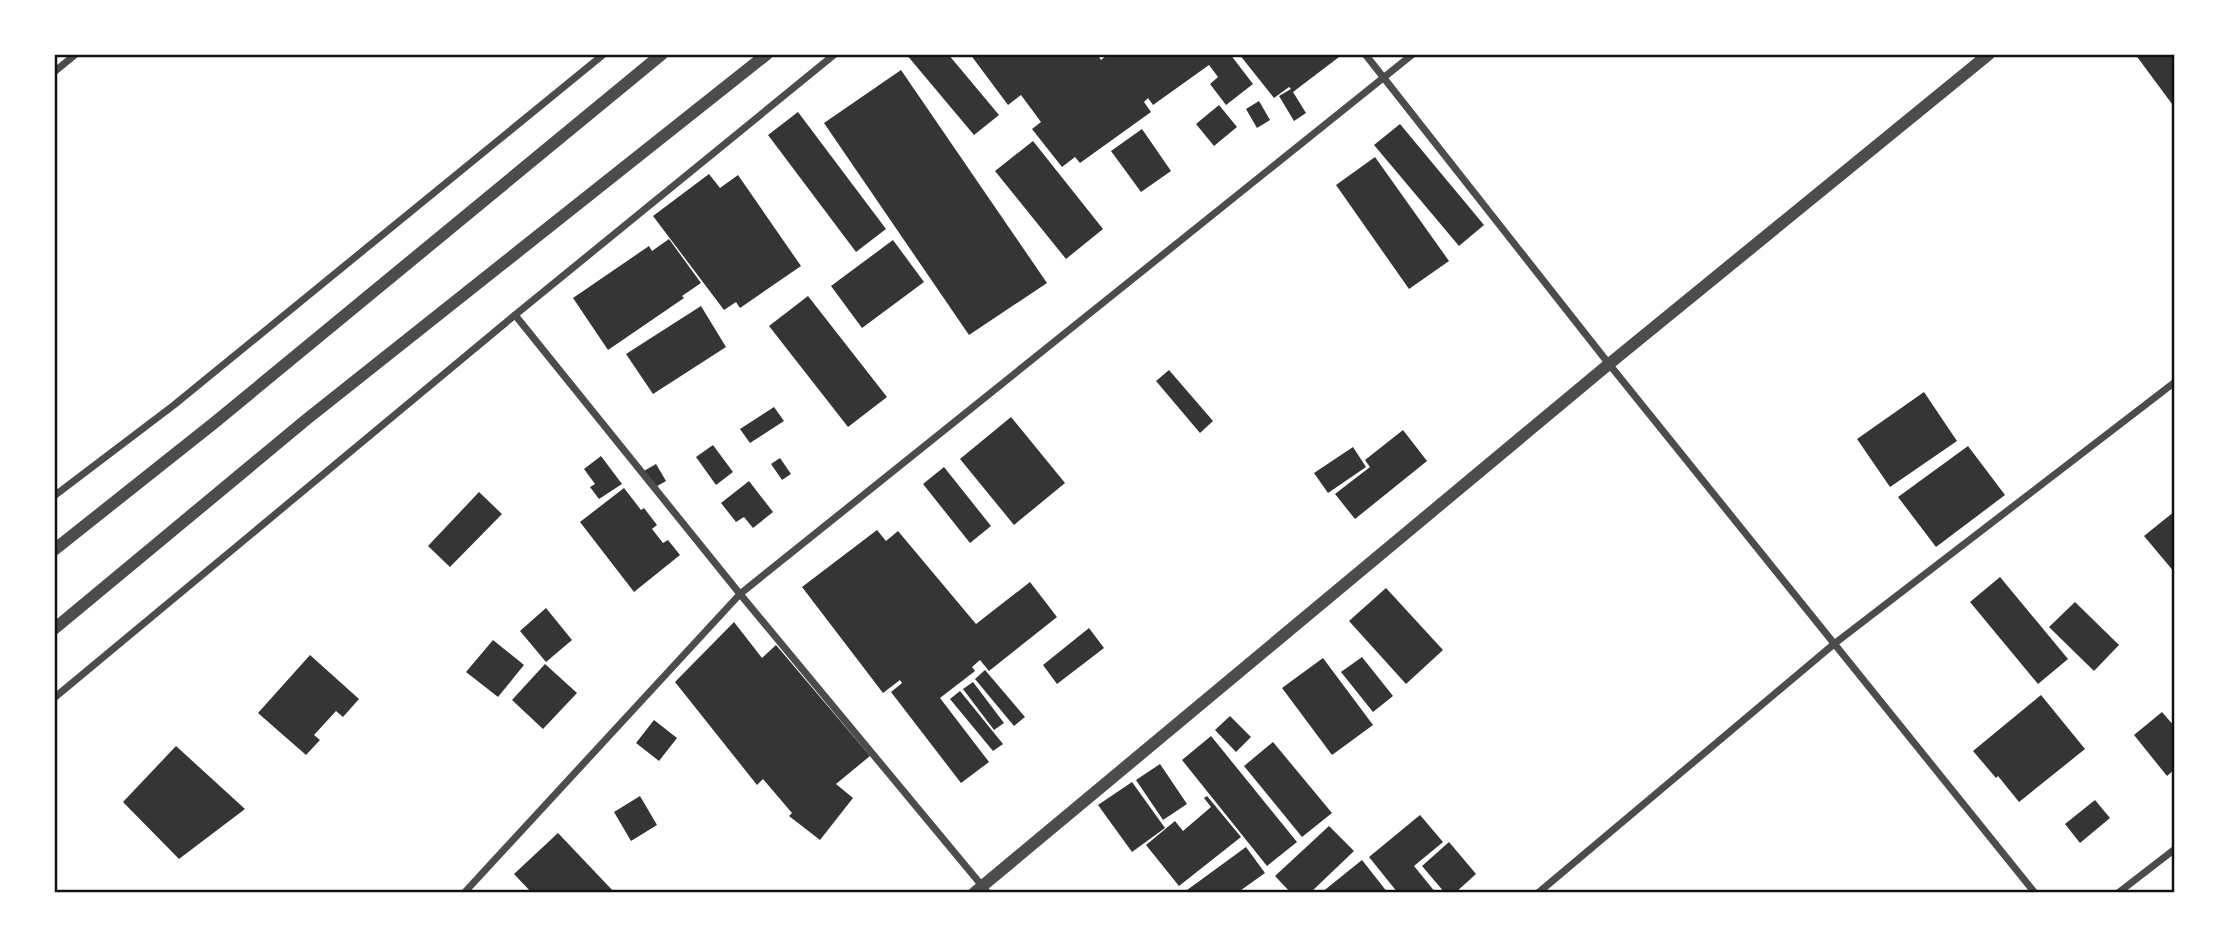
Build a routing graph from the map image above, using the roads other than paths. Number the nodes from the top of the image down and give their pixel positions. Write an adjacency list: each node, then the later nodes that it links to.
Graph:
1 (76, 54): 9 (street)
2 (604, 54): 14 (street)
3 (662, 54): 15 (street)
4 (767, 54): 17 (street)
5 (835, 54): 11 (street)
6 (1365, 54): 10 (street)
7 (1413, 54): 10 (street)
8 (1989, 54): 12 (street)
9 (54, 72)
10 (1382, 78): 12 (street); 16 (street)
11 (514, 315): 16 (street); 19 (street)
12 (1609, 364): 18 (street); 21 (street)
13 (2175, 382): 18 (street)
14 (54, 496)
15 (54, 550)
16 (740, 594): 21 (street); 22 (street)
17 (54, 629)
18 (1834, 644): 23 (street); 24 (street)
19 (54, 698)
20 (2175, 849): 25 (street)
21 (981, 890)
22 (464, 893)
23 (1538, 893)
24 (2035, 893)
25 (2118, 893)

